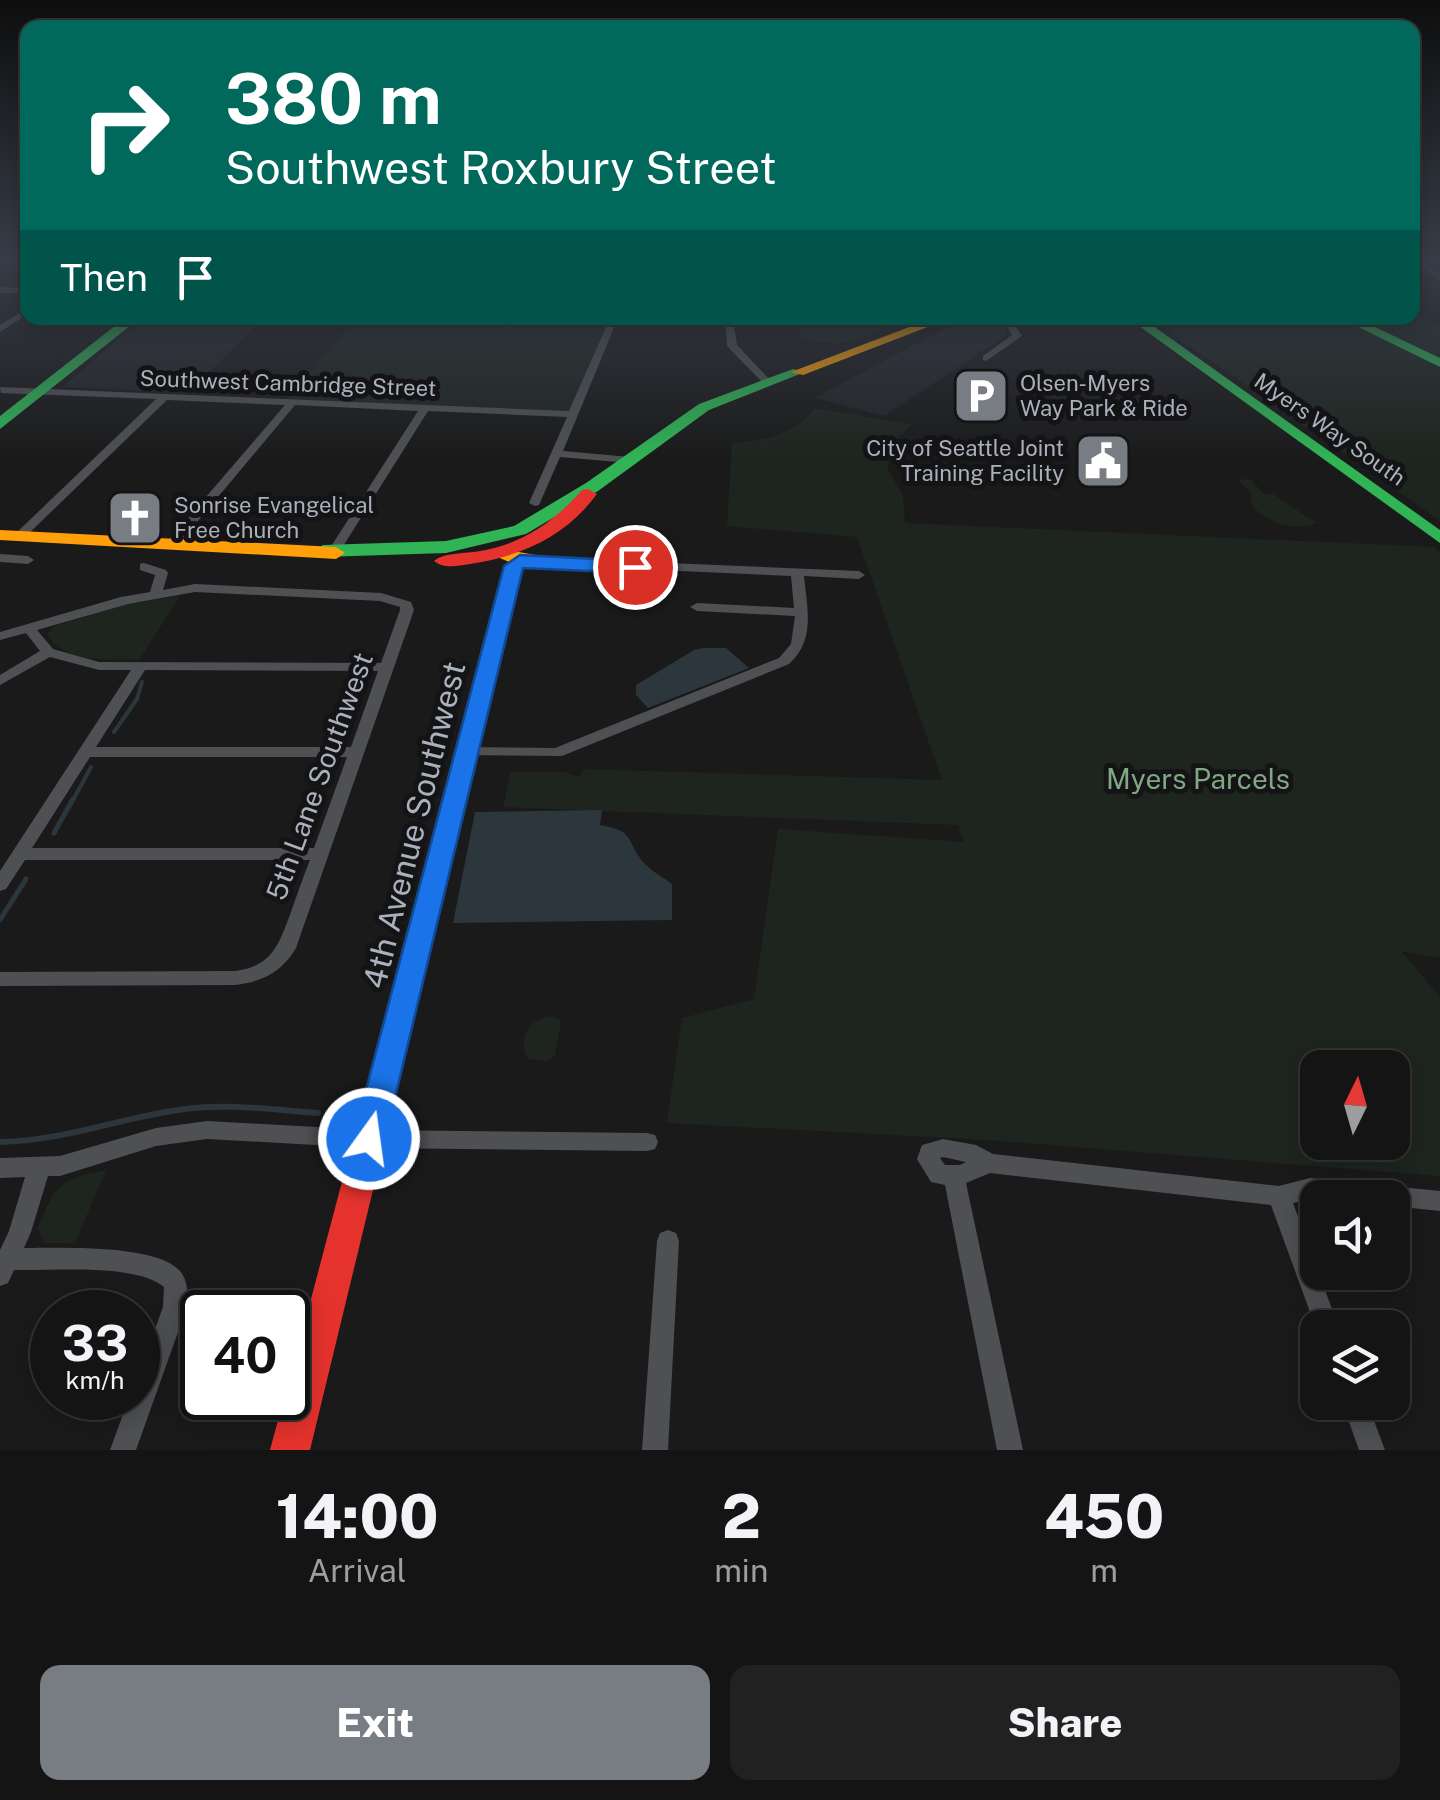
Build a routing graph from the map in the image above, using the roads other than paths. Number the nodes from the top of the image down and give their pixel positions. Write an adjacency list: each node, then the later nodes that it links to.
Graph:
1 (123, 326): 16 (main road)
2 (611, 326): 20 (street)
3 (730, 326): 14 (street)
4 (923, 326): 14 (main road)
5 (1011, 326): 11 (street)
6 (1132, 326): 12 (main road, Myers Way South)
7 (1144, 326): 12 (main road, Myers Way South)
8 (1362, 326): 13 (main road)
9 (1401, 326): 10 (main road)
10 (1440, 344)
11 (986, 358)
12 (1191, 362): 27 (main road, Myers Way South)
13 (1440, 363)
14 (768, 383): 23 (main road)
15 (1, 390): 16 (street, Southwest Cambridge Street)
16 (40, 391): 17 (street, Southwest Cambridge Street); 21 (main road)
17 (164, 398): 18 (street, Southwest Cambridge Street); 26 (street)
18 (292, 403): 19 (street, Southwest Cambridge Street); 28 (street)
19 (425, 408): 20 (street, Southwest Cambridge Street); 29 (street)
20 (574, 414): 22 (street)
21 (0, 424)
22 (556, 454): 23 (street); 25 (street)
23 (630, 460): 24 (main road)
24 (592, 487): 30 (main road); 30 (main road)
25 (535, 502)
26 (10, 536): 28 (main road)
27 (1440, 538)
28 (173, 543): 29 (main road)
29 (329, 549): 30 (main road); 30 (main road)
30 (513, 555): 34 (street); 47 (main road, 4th Avenue Southwest)
31 (0, 558): 32 (street)
32 (28, 560)
33 (144, 567): 36 (street)
34 (796, 573): 35 (street); 38 (street)
35 (859, 576)
36 (156, 593): 39 (street); 43 (street, 5th Lane Southwest)
37 (697, 608): 38 (street)
38 (800, 612): 47 (street)
39 (30, 629): 40 (street); 41 (street)
40 (0, 636)
41 (48, 652): 42 (street); 44 (street)
42 (140, 667): 43 (street); 45 (street)
43 (388, 667): 46 (street, 5th Lane Southwest)
44 (0, 681)
45 (86, 752): 46 (street); 48 (street)
46 (358, 752): 49 (street, 5th Lane Southwest)
47 (466, 752): 52 (main road, 4th Avenue Southwest)
48 (20, 854): 49 (street); 50 (street)
49 (321, 854): 51 (street, 5th Lane Southwest)
50 (0, 886)
51 (0, 979)
52 (369, 1139): 53 (street); 56 (street); 65 (main road, 4th Avenue Southwest)
53 (647, 1142)
54 (989, 1163): 57 (street); 57 (street); 58 (street)
55 (0, 1168): 56 (street)
56 (40, 1168): 61 (street)
57 (954, 1177): 67 (street)
58 (1279, 1196): 59 (street); 62 (street)
59 (1440, 1201)
60 (668, 1241): 66 (street)
61 (4, 1267): 64 (street)
62 (1320, 1310)
63 (1361, 1420): 68 (street)
64 (122, 1450)
65 (290, 1450)
66 (655, 1450)
67 (1010, 1450)
68 (1372, 1450)

